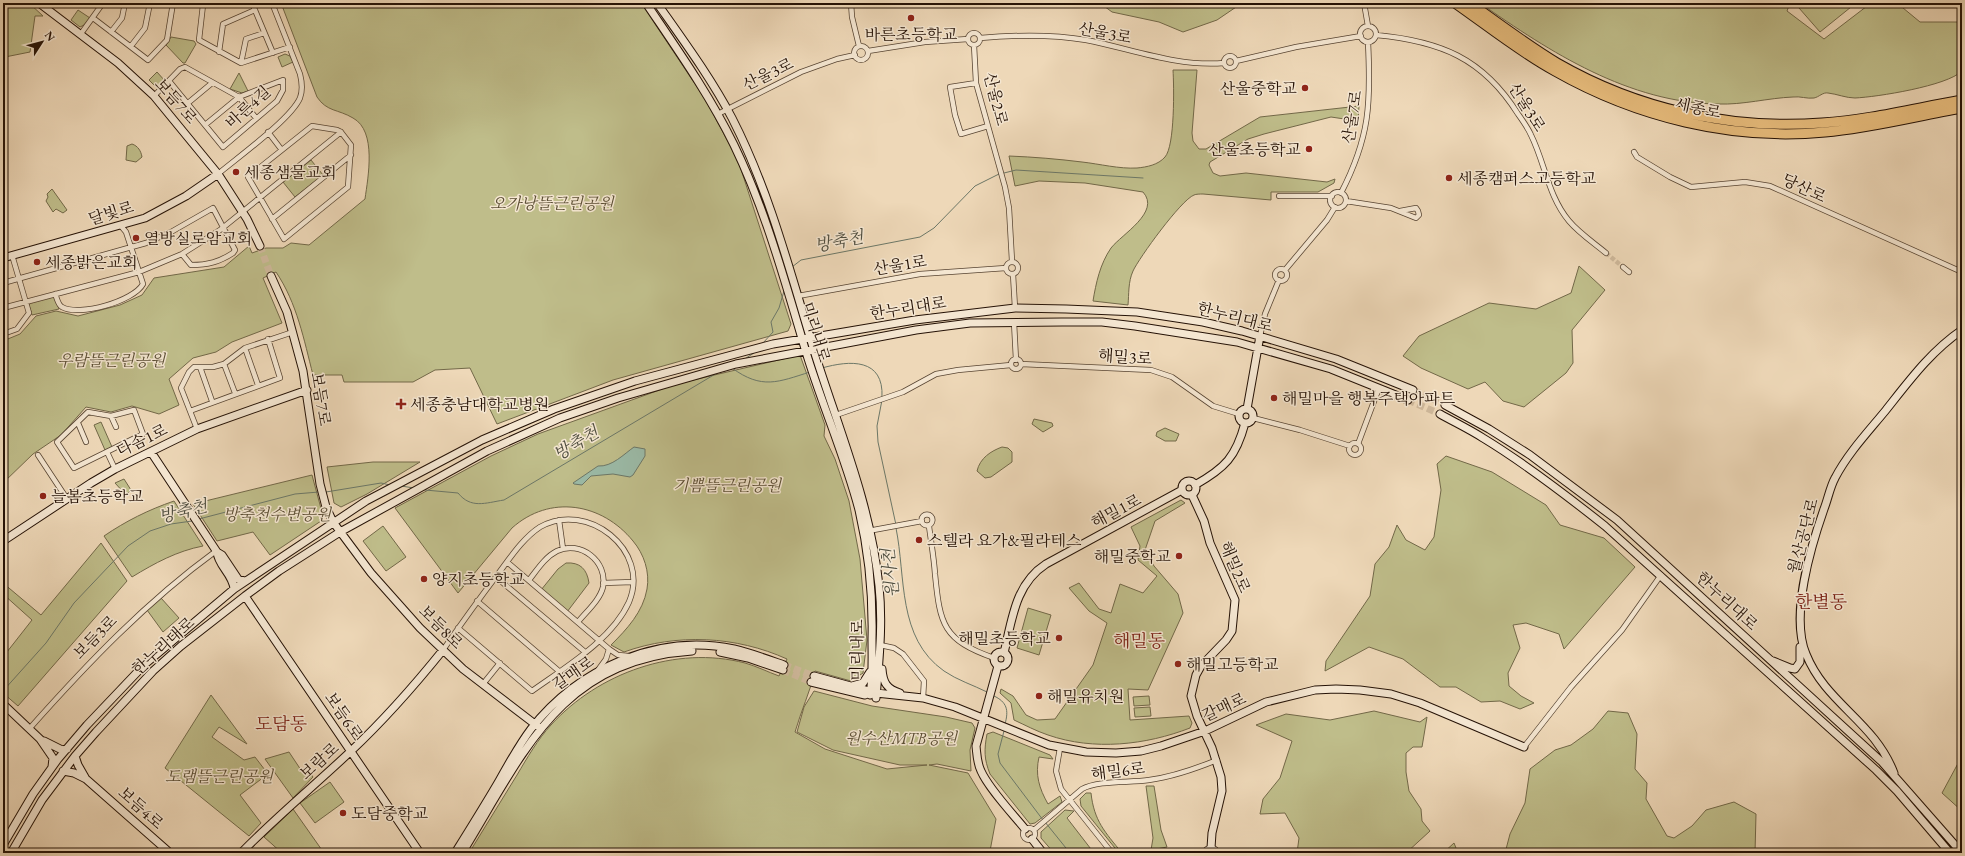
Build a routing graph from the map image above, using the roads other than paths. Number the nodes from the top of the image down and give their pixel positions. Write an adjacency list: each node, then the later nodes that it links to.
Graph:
1 (39, 3): 20 (street, 보듬7로)
2 (103, 3): 16 (street)
3 (125, 3): 18 (street)
4 (150, 3): 27 (street)
5 (173, 3): 27 (street)
6 (205, 3): 31 (street)
7 (252, 3): 15 (street)
8 (272, 3): 29 (street)
9 (646, 3): 46 (street, 미리내로)
10 (657, 3): 45 (street, 미리내로)
11 (851, 3): 28 (street)
12 (1364, 3): 17 (street)
13 (1455, 3): 44 (highway, 세종로)
14 (1470, 3): 42 (highway, 세종로)
15 (255, 10): 19 (street); 31 (street)
16 (93, 18): 18 (street); 20 (street)
17 (1368, 26): 21 (street); 22 (street)
18 (111, 32): 27 (street)
19 (264, 33): 32 (street); 35 (street)
20 (80, 35): 40 (street, 보듬7로)
21 (1376, 35): 25 (street); 69 (street, 산울3로)
22 (1361, 36): 25 (street); 34 (street)
23 (980, 38): 24 (street); 26 (street); 36 (street, 산울3로)
24 (968, 39): 26 (street); 30 (street)
25 (1368, 42): 56 (street, 산울7로)
26 (974, 45): 39 (street, 산울2로)
27 (131, 46)
28 (859, 46): 30 (street); 33 (street)
29 (290, 47): 32 (street); 51 (street)
30 (868, 51): 33 (street)
31 (219, 52): 35 (street)
32 (273, 53): 35 (street)
33 (855, 55): 45 (street, 산울3로)
34 (1236, 61): 36 (street); 36 (street)
35 (241, 63)
36 (1224, 63)
37 (169, 81): 38 (street, 바른4길); 40 (street, 바른4길); 43 (street, 바른4길)
38 (212, 83): 41 (street, 바른4길); 43 (street)
39 (976, 83): 49 (street, 산울2로); 49 (street)
40 (154, 96): 55 (street, 보듬7로)
41 (239, 96): 47 (street); 47 (street, 바른4길); 48 (street)
42 (1962, 100)
43 (188, 103): 48 (street, 바른4길)
44 (1962, 108)
45 (727, 109): 46 (street, 산울3로); 86 (street, 미리내로)
46 (718, 114): 86 (street, 미리내로)
47 (256, 118): 48 (street, 바른4길)
48 (205, 125)
49 (988, 126): 73 (street, 산울2로)
50 (339, 131): 52 (street); 54 (street); 59 (street)
51 (268, 132): 52 (street); 55 (street)
52 (281, 149): 59 (street)
53 (1634, 152): 79 (street, 당산로)
54 (351, 155): 64 (street); 64 (street)
55 (218, 174): 63 (street, 보듬7로); 65 (street, 달빛로)
56 (1341, 193): 58 (street); 60 (street)
57 (1279, 196): 58 (street)
58 (1332, 196): 61 (street)
59 (260, 197): 63 (street); 64 (street)
60 (1346, 201): 61 (street); 62 (street)
61 (1336, 207): 76 (street)
62 (1400, 211)
63 (243, 212): 66 (street); 67 (street, 보듬7로)
64 (272, 219)
65 (122, 226): 68 (street); 71 (street, 달빛로)
66 (224, 228): 68 (street); 70 (street); 70 (street)
67 (260, 246)
68 (132, 248): 77 (street); 82 (street)
69 (1606, 253)
70 (182, 254): 77 (street)
71 (12, 255): 72 (street, 달빛로); 82 (street)
72 (3, 258)
73 (1012, 261): 75 (street); 80 (street)
74 (1623, 267): 78 (street)
75 (1006, 268): 80 (street); 86 (street, 산울1로)
76 (1285, 270): 83 (street); 83 (street)
77 (139, 272): 85 (street); 85 (street)
78 (1629, 272)
79 (1962, 272)
80 (1013, 274): 89 (street)
81 (271, 276): 92 (street, 보듬7로)
82 (18, 278): 84 (street); 87 (street)
83 (1279, 280): 94 (street)
84 (3, 283)
85 (55, 294): 87 (street)
86 (794, 297): 95 (street, 미리내로); 97 (street, 미리내로)
87 (25, 302): 88 (street); 93 (street)
88 (3, 308)
89 (1015, 308): 94 (street, 한누리대로); 95 (street, 한누리대로)
90 (1014, 322): 98 (street, 한누리대로); 100 (street, 한누리대로); 102 (street)
91 (1962, 330): 159 (street, 월산공단로)
92 (293, 332): 96 (street); 110 (street, 보듬7로)
93 (3, 334)
94 (1260, 336): 98 (street); 111 (street, 한누리대로)
95 (810, 338): 97 (street, 한누리대로); 100 (street, 미리내로)
96 (268, 339): 99 (street); 107 (street)
97 (803, 339): 101 (street, 미리내로); 140 (street, 한누리대로)
98 (1258, 347): 109 (street, 한누리대로); 116 (street)
99 (245, 348): 103 (street); 107 (street)
100 (814, 350): 101 (street, 한누리대로); 108 (street, 미리내로)
101 (806, 351): 108 (street, 미리내로); 142 (street, 한누리대로)
102 (1016, 360): 104 (street); 105 (street)
103 (224, 364): 106 (street); 112 (street)
104 (1021, 364): 105 (street); 118 (street, 해밀3로)
105 (1011, 365): 120 (street)
106 (200, 367): 114 (street); 117 (street)
107 (258, 385): 112 (street)
108 (822, 388): 120 (street, 미리내로); 143 (street, 미리내로)
109 (1379, 388): 113 (street, 한누리대로); 128 (street)
110 (306, 390): 126 (street, 다솜1로); 140 (street, 보듬7로)
111 (1413, 390)
112 (235, 393): 114 (street)
113 (1408, 400)
114 (212, 402): 117 (street)
115 (1445, 405): 169 (street, 한누리대로)
116 (1247, 409): 118 (street); 122 (street)
117 (190, 411): 126 (street)
118 (1239, 414): 124 (street)
119 (1440, 414): 148 (street, 한누리대로)
120 (836, 415): 143 (street, 미리내로)
121 (111, 416): 123 (street); 125 (street); 130 (street)
122 (1253, 418): 124 (street); 129 (street)
123 (78, 422): 127 (street); 130 (street)
124 (1245, 423): 134 (street)
125 (116, 427)
126 (197, 429): 131 (street, 다솜1로)
127 (86, 442)
128 (1358, 444): 129 (street); 129 (street)
129 (1350, 446)
130 (107, 452): 133 (street)
131 (151, 452): 133 (street, 다솜1로); 146 (street)
132 (38, 455): 137 (street)
133 (115, 469): 137 (street, 다솜1로)
134 (1195, 485): 135 (street); 136 (street)
135 (1182, 490): 136 (street); 165 (street, 해밀1로)
136 (1192, 495): 185 (street, 해밀2로)
137 (67, 499): 144 (street, 다솜1로)
138 (559, 520): 145 (street); 147 (street); 152 (street)
139 (922, 521): 141 (street); 141 (street); 143 (street)
140 (333, 522): 142 (street); 151 (street, 한누리대로)
141 (929, 526): 168 (street)
142 (339, 531): 155 (street, 한누리대로); 163 (street, 보듬8로)
143 (867, 532): 162 (street, 미리내로); 167 (street, 미리내로)
144 (3, 541)
145 (563, 549): 150 (street); 153 (street)
146 (216, 551): 151 (street); 154 (street); 184 (street, 보듬3로)
147 (507, 562): 149 (street); 150 (street)
148 (1661, 575): 187 (street); 197 (street, 한누리대로)
149 (496, 577): 156 (street); 164 (street)
150 (529, 580): 157 (street)
151 (245, 581): 154 (street, 한누리대로)
152 (634, 582): 153 (street); 160 (street)
153 (603, 583): 157 (street)
154 (234, 589): 189 (street, 한누리대로)
155 (245, 596): 190 (street, 보듬6로); 191 (street, 한누리대로)
156 (477, 601): 158 (street); 173 (street)
157 (578, 622): 160 (street)
158 (458, 628): 163 (street); 170 (street)
159 (1801, 634): 169 (street); 195 (street, 월산공단로)
160 (600, 640): 161 (street); 164 (street)
161 (609, 649): 166 (street); 171 (street); 174 (street)
162 (880, 649): 177 (street, 미리내로); 178 (street); 179 (street)
163 (443, 650): 175 (street, 보듬8로); 190 (street, 보람로)
164 (585, 652): 173 (street)
165 (1004, 653): 168 (street); 172 (street)
166 (634, 656): 171 (street, 갈매로); 171 (street, 갈매로)
167 (872, 658): 176 (street); 177 (street, 미리내로)
168 (994, 658): 172 (street)
169 (1770, 659): 195 (street, 한누리대로)
170 (500, 663): 173 (street); 175 (street)
171 (617, 665): 174 (street, 갈매로); 183 (street, 갈매로)
172 (998, 666): 182 (street)
173 (560, 672)
174 (595, 673): 183 (street, 갈매로)
175 (483, 684): 183 (street, 보듬8로)
176 (842, 685): 177 (street, 갈매로); 177 (street, 갈매로)
177 (873, 695): 178 (street, 갈매로); 180 (street, 갈매로)
178 (910, 697): 179 (street, 갈매로)
179 (923, 698): 180 (street, 갈매로)
180 (934, 702): 182 (street, 갈매로)
181 (4, 704): 184 (street)
182 (984, 717): 188 (street, 갈매로); 199 (street)
183 (537, 726): 209 (street, 갈매로); 210 (street, 갈매로)
184 (30, 728): 186 (street)
185 (1205, 731): 187 (street, 갈매로); 188 (street, 갈매로); 192 (street, 해밀2로)
186 (40, 739): 189 (street); 193 (street)
187 (1524, 747)
188 (1060, 748): 198 (street)
189 (67, 749): 193 (street, 한누리대로)
190 (351, 751): 207 (street, 보람로); 208 (street, 보듬6로)
191 (75, 756): 194 (street, 한누리대로); 196 (street)
192 (1217, 760): 198 (street, 해밀6로); 203 (street, 해밀2로)
193 (52, 768): 202 (street, 한누리대로)
194 (63, 771): 196 (street); 205 (street, 한누리대로)
195 (1896, 778): 197 (street, 월산공단로); 204 (street, 한누리대로)
196 (86, 779): 206 (street, 보듬4로)
197 (1897, 791): 215 (street, 한누리대로)
198 (1070, 800): 200 (street, 해밀6로); 212 (street)
199 (1025, 829): 200 (street); 201 (street)
200 (1034, 830): 201 (street)
201 (1032, 839): 211 (street)
202 (3, 845)
203 (1211, 848): 213 (street); 214 (street)
204 (1960, 852)
205 (11, 853)
206 (170, 853)
207 (241, 853)
208 (420, 853)
209 (455, 853)
210 (462, 853)
211 (1043, 853)
212 (1112, 853)
213 (1204, 853)
214 (1218, 853)
215 (1950, 853)

